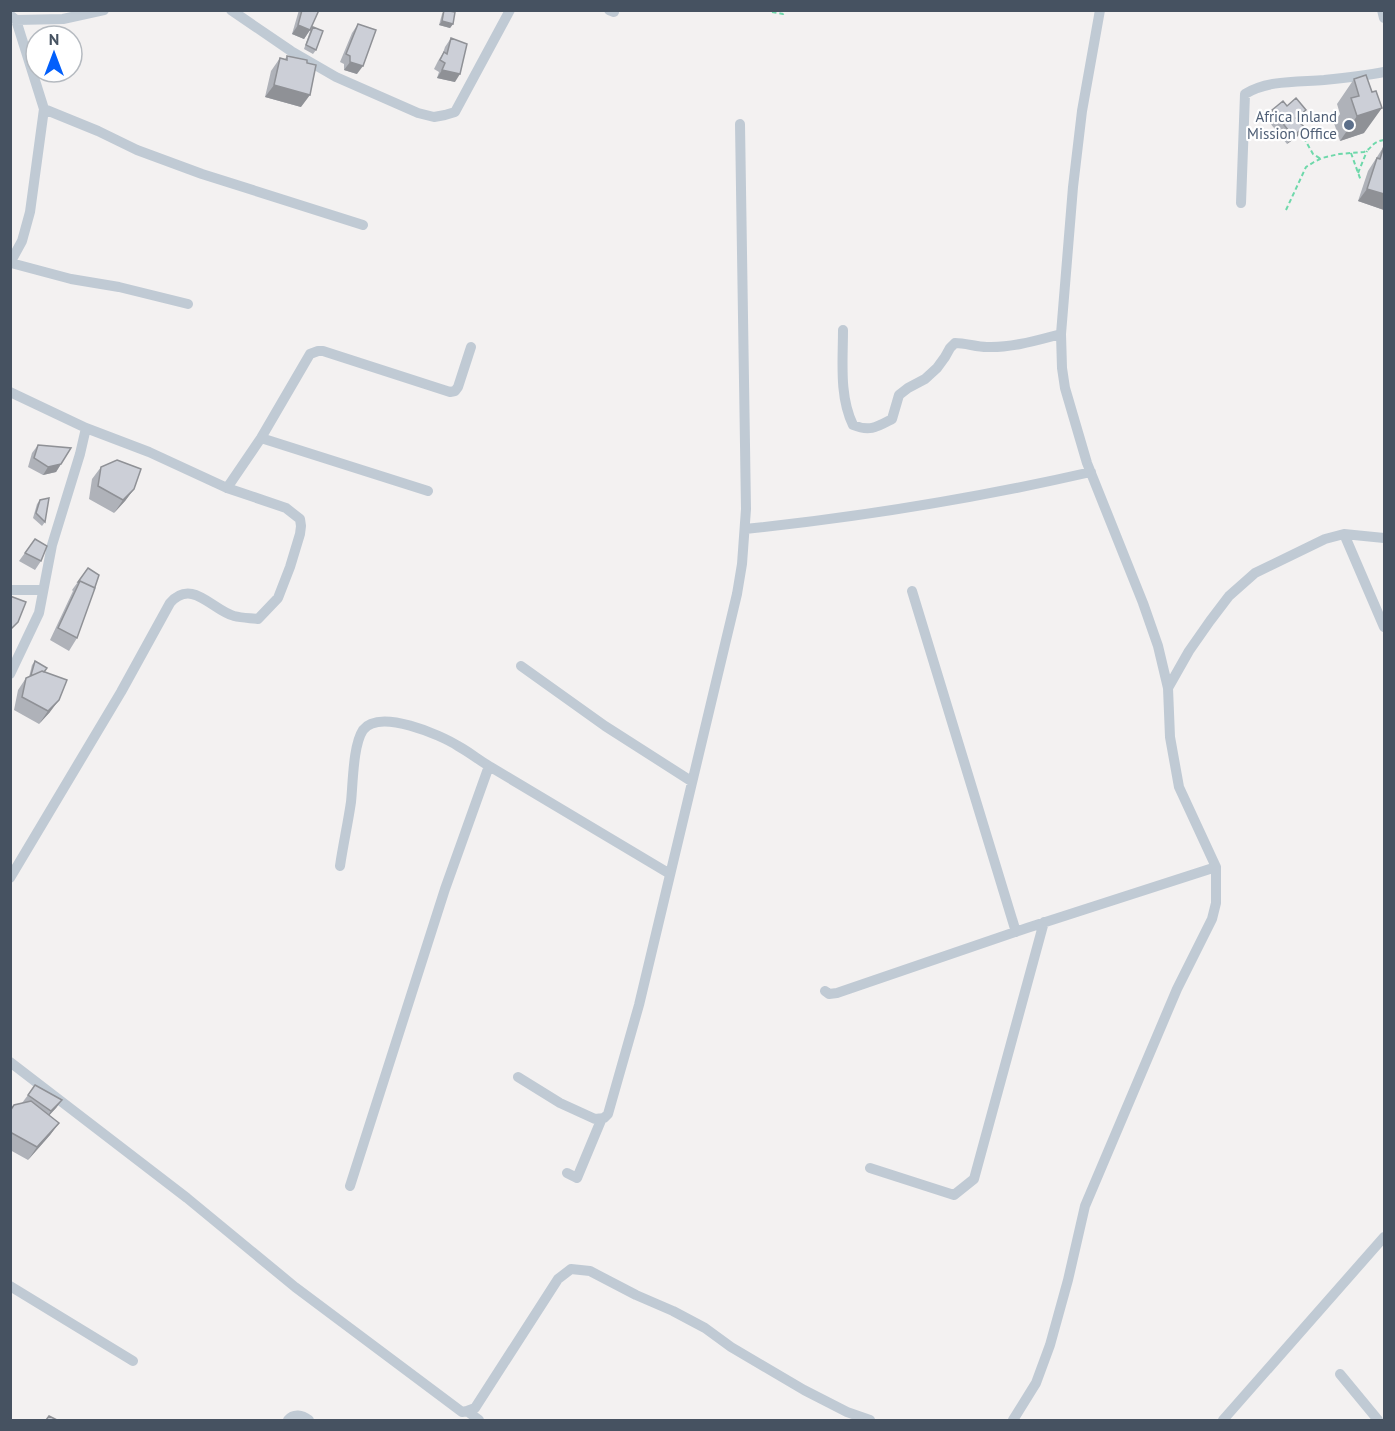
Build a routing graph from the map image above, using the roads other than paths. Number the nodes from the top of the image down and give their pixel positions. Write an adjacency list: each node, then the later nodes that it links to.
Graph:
1 (104, 10): 6 (street)
2 (231, 10): 3 (street)
3 (510, 10)
4 (1100, 10): 16 (street)
5 (1382, 10): 7 (street)
6 (14, 18): 9 (street)
7 (1384, 18)
8 (1384, 72): 11 (street)
9 (44, 109): 12 (street); 13 (street)
10 (740, 124): 24 (street)
11 (1241, 203)
12 (363, 225)
13 (11, 263): 14 (street)
14 (188, 304)
15 (843, 330): 16 (street)
16 (1061, 334): 21 (street)
17 (471, 347): 20 (street)
18 (10, 392): 19 (street)
19 (86, 428): 22 (street); 28 (street)
20 (261, 438): 22 (street); 23 (street)
21 (1091, 472): 24 (street); 33 (street)
22 (227, 488): 39 (street)
23 (429, 491)
24 (745, 530): 35 (street)
25 (1344, 534): 26 (street); 30 (street); 33 (street)
26 (1384, 538)
27 (10, 590): 28 (street)
28 (43, 590): 32 (street)
29 (912, 591): 41 (street)
30 (1384, 627)
31 (521, 666): 35 (street)
32 (10, 674)
33 (1168, 688): 37 (street)
34 (489, 766): 36 (street); 38 (street); 48 (street)
35 (691, 781): 38 (street)
36 (340, 866)
37 (1216, 867): 40 (street); 58 (street)
38 (670, 874): 45 (street)
39 (10, 878)
40 (1044, 922): 41 (street); 46 (street)
41 (1016, 932): 42 (street)
42 (825, 991)
43 (10, 1062): 53 (street)
44 (518, 1077): 45 (street)
45 (602, 1118): 47 (street)
46 (870, 1168)
47 (567, 1173)
48 (350, 1186)
49 (1384, 1237): 59 (street)
50 (10, 1286): 51 (street)
51 (133, 1361)
52 (1340, 1374): 60 (street)
53 (467, 1411): 56 (street); 57 (street)
54 (288, 1420): 55 (street)
55 (309, 1420)
56 (479, 1420)
57 (870, 1420)
58 (1013, 1420)
59 (1223, 1420)
60 (1378, 1420)

